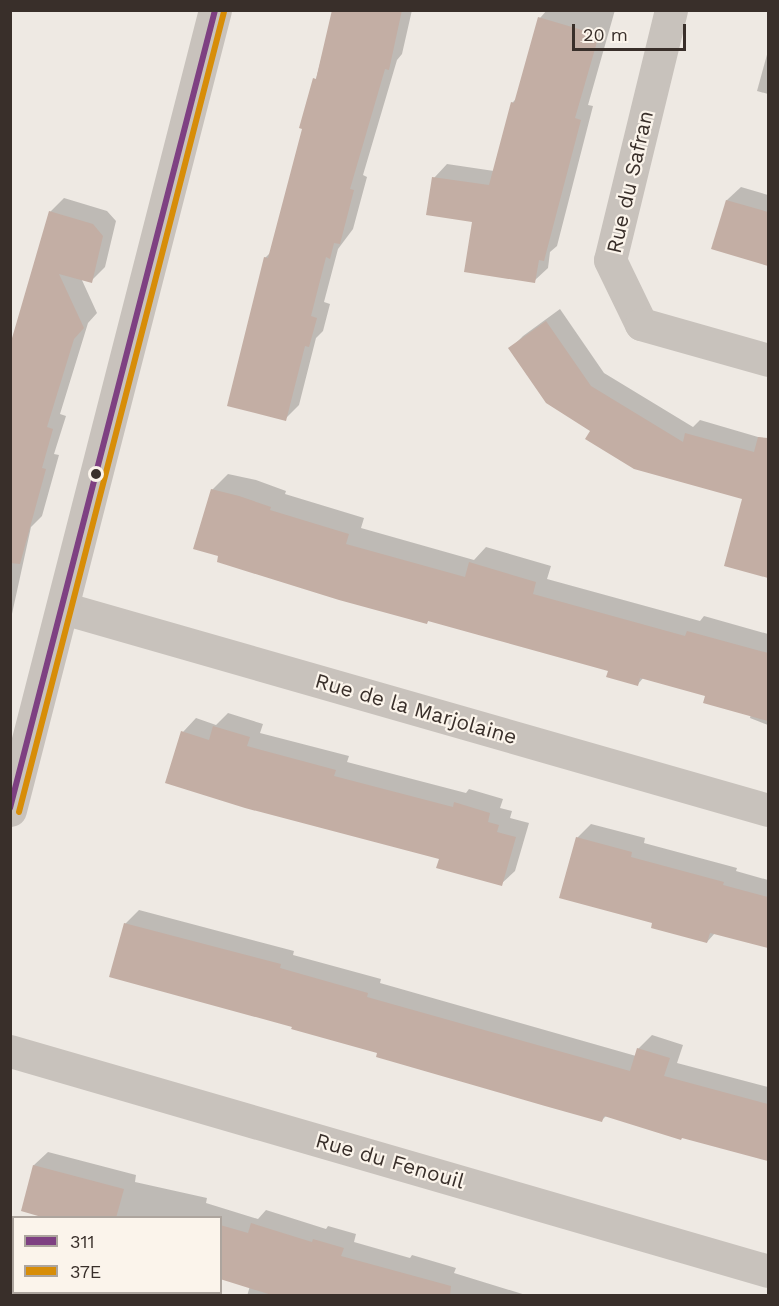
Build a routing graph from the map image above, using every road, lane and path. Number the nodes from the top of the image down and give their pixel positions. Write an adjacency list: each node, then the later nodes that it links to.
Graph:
1 (215, 10): 4 (street)
2 (671, 10): 3 (street, Rue du Safran)
3 (768, 360)
4 (63, 608): 5 (street); 6 (street, Rue de la Marjolaine)
5 (10, 810)
6 (768, 810)
7 (10, 1051): 8 (street, Rue du Fenouil)
8 (768, 1271)

